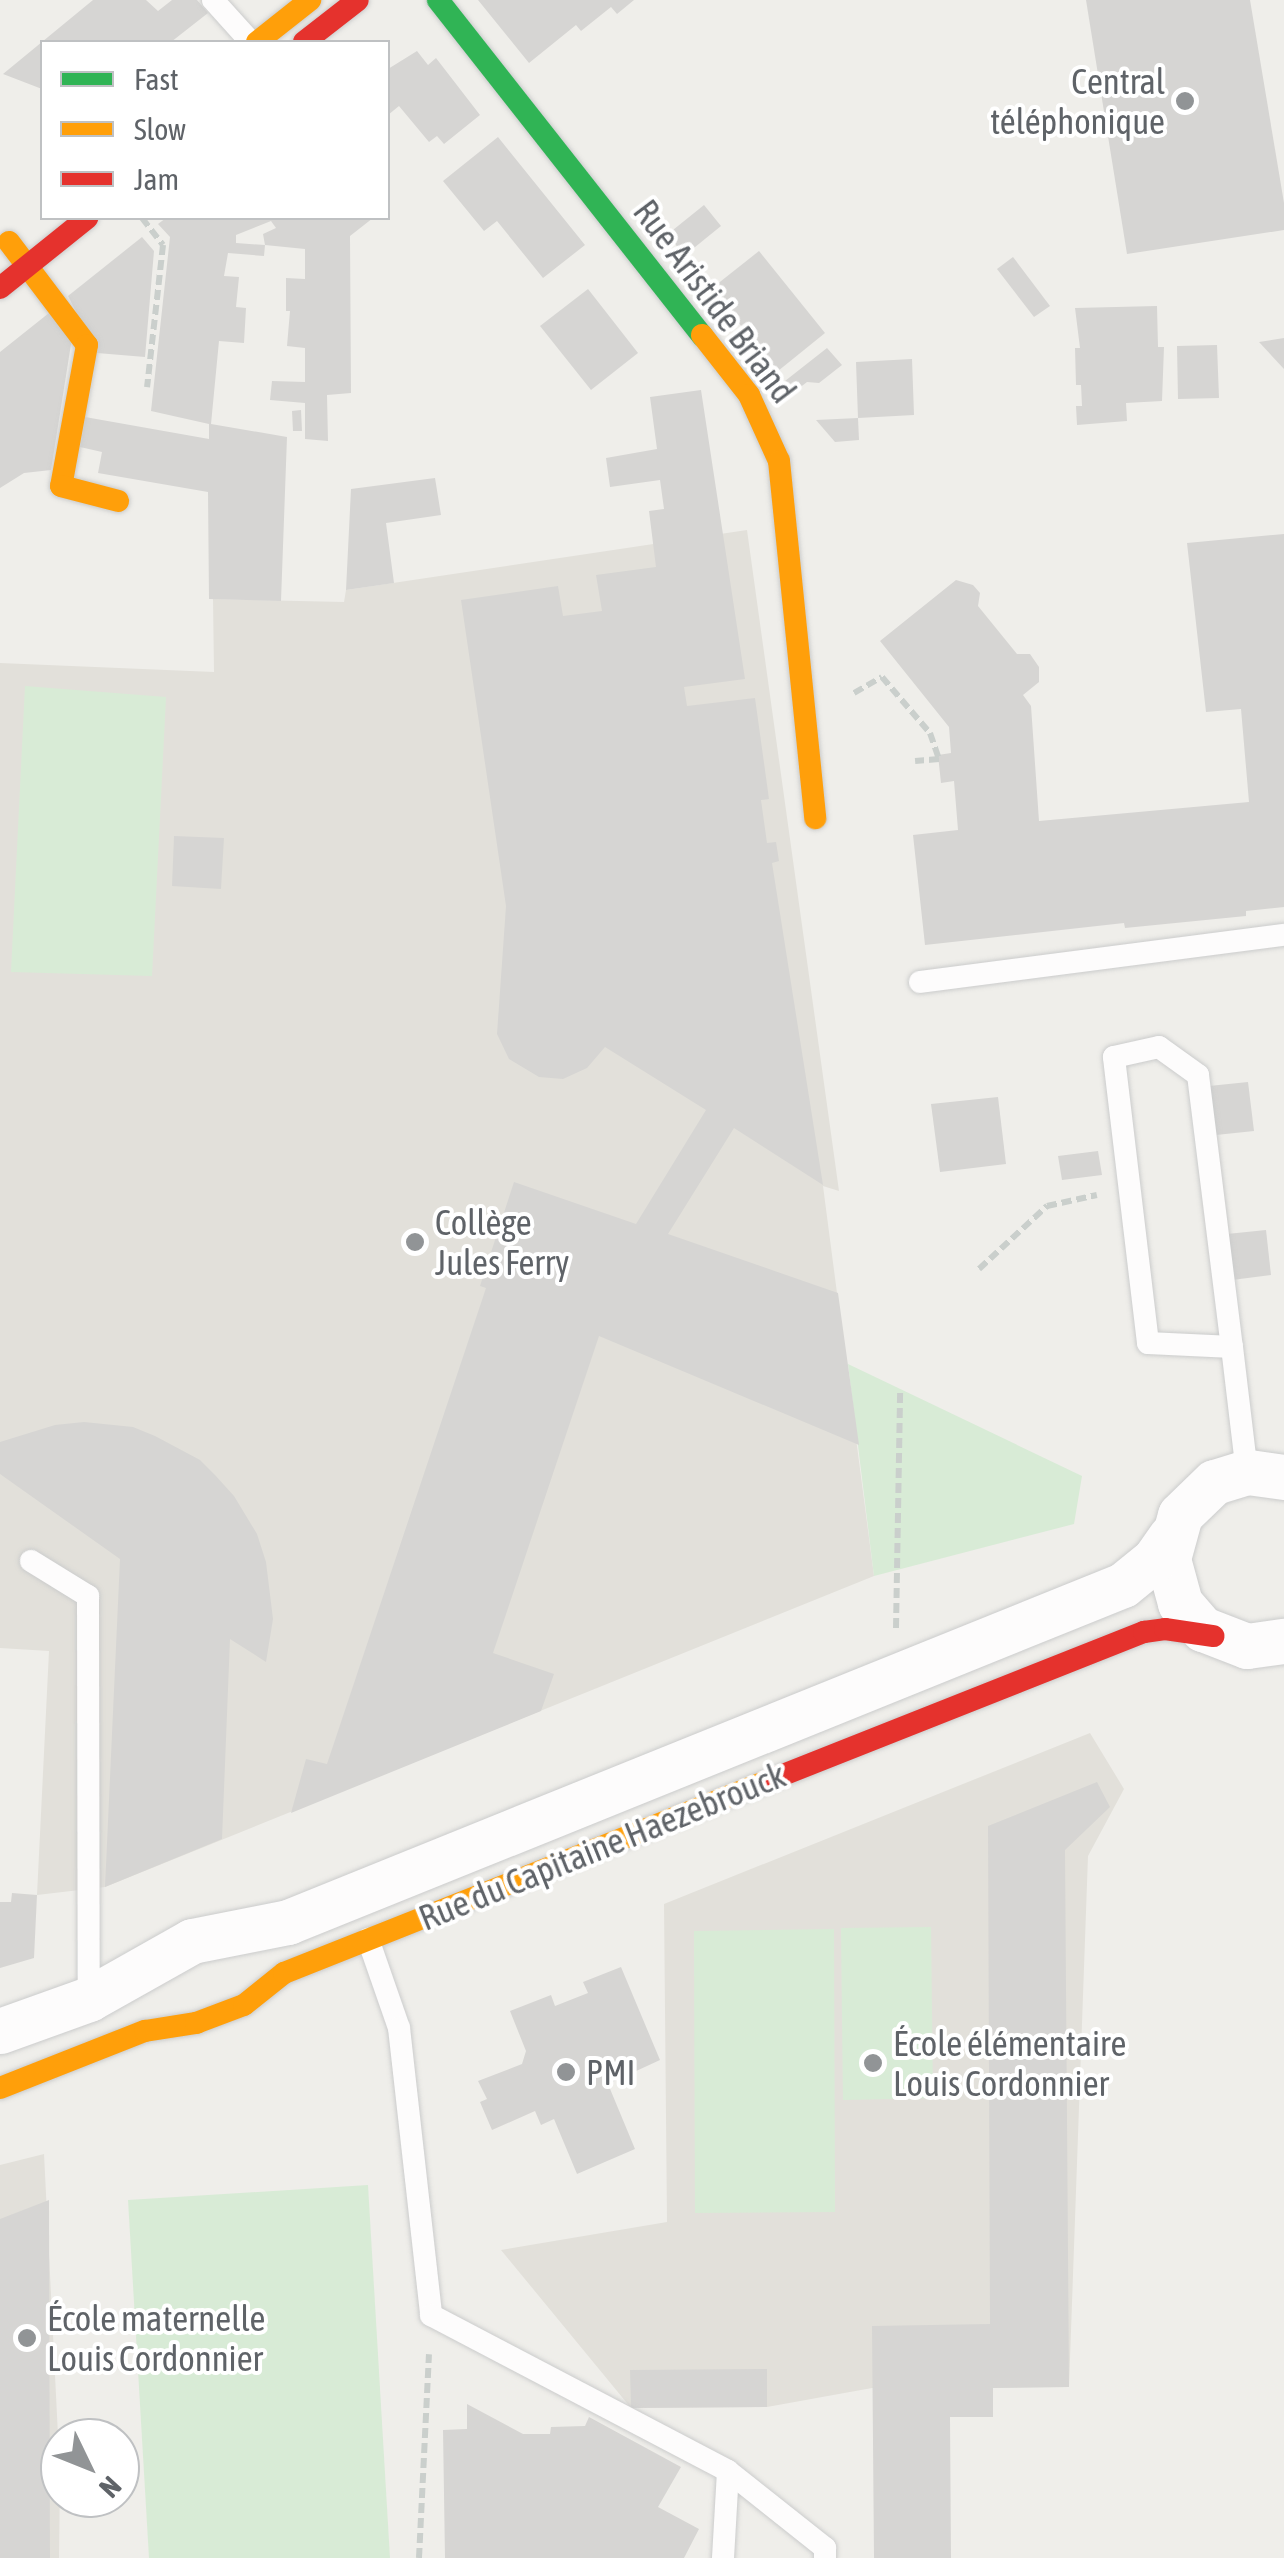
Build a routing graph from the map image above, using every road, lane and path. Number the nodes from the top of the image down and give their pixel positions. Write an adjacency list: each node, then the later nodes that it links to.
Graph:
1 (212, 0): 5 (lane)
2 (310, 0): 6 (street)
3 (358, 0): 7 (street)
4 (438, 0): 18 (street, Rue Aristide Briand)
5 (252, 40)
6 (257, 40)
7 (307, 40)
8 (84, 220): 12 (street)
9 (143, 220): 14 (path)
10 (31, 224): 11 (street)
11 (4, 245): 12 (street)
12 (28, 265): 13 (street); 15 (street)
13 (0, 288)
14 (147, 386)
15 (118, 501)
16 (855, 709): 17 (path)
17 (915, 760)
18 (814, 818)
19 (1284, 935): 20 (lane)
20 (920, 982)
21 (1130, 1188): 22 (path); 23 (lane); 23 (lane)
22 (979, 1269)
23 (1232, 1346): 25 (lane)
24 (900, 1389): 30 (path)
25 (1266, 1475): 26 (street, Rue du Capitaine Haezebrouck)
26 (1171, 1536): 28 (street); 30 (street, Rue du Capitaine Haezebrouck)
27 (30, 1561): 32 (lane)
28 (1213, 1636): 29 (street); 31 (street, Rue du Capitaine Haezebrouck)
29 (1284, 1642)
30 (895, 1676): 32 (street, Rue du Capitaine Haezebrouck)
31 (368, 1939): 34 (street, Rue du Capitaine Haezebrouck); 35 (lane)
32 (90, 1999): 33 (street, Rue du Capitaine Haezebrouck)
33 (0, 2031)
34 (1, 2085)
35 (430, 2315): 36 (lane); 37 (path)
36 (728, 2472): 38 (lane); 39 (lane)
37 (419, 2558)
38 (723, 2558)
39 (825, 2558)

